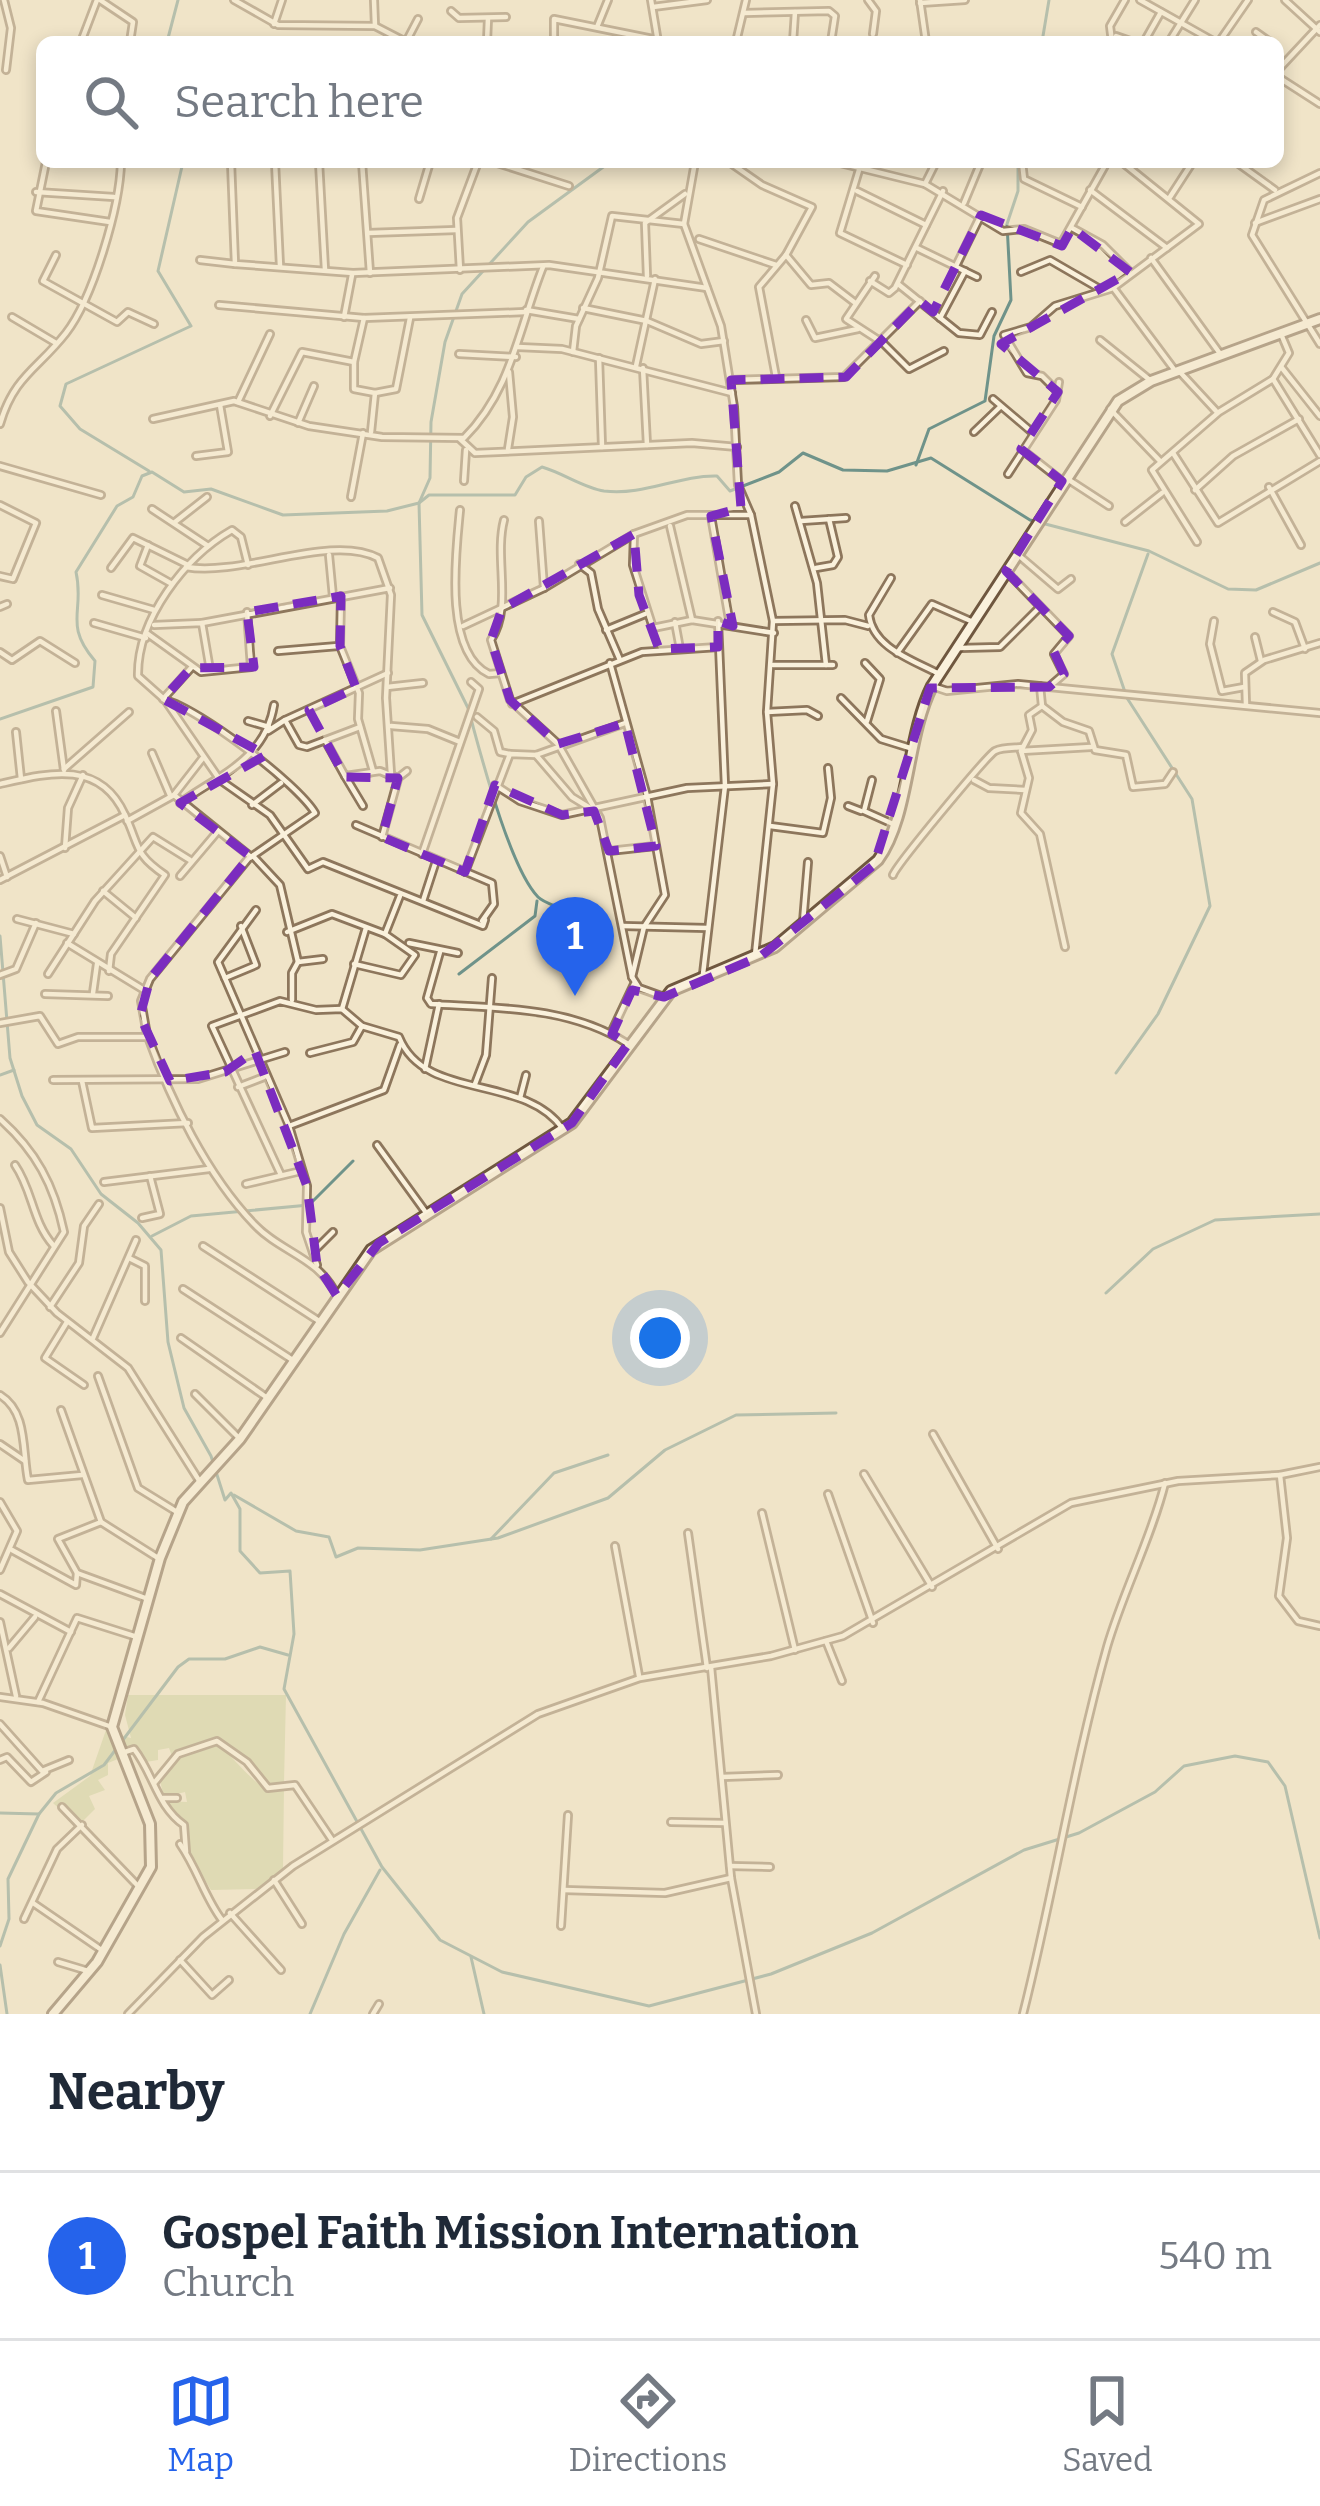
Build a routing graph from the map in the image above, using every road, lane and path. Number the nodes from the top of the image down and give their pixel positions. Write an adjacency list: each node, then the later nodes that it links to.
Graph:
1 (4, 0): 56 (street)
2 (99, 0): 35 (street); 36 (street)
3 (235, 0): 29 (street)
4 (282, 0): 29 (street)
5 (374, 0): 30 (street)
6 (608, 0): 31 (street)
7 (701, 0): 17 (street)
8 (746, 0): 24 (street)
9 (829, 0): 21 (street)
10 (868, 0): 34 (street)
11 (965, 0): 18 (street)
12 (1125, 0): 47 (street)
13 (1140, 0): 23 (street)
14 (1196, 0): 28 (street)
15 (1248, 0): 51 (street)
16 (1285, 0): 32 (street)
17 (675, 2): 19 (street)
18 (920, 2): 46 (street)
19 (652, 3): 42 (street)
20 (451, 10): 25 (street)
21 (830, 11): 22 (street); 45 (street)
22 (795, 12): 24 (street); 44 (street)
23 (1161, 12): 28 (street); 48 (street)
24 (744, 13): 43 (street)
25 (488, 15): 26 (street); 39 (street)
26 (506, 16)
27 (418, 19): 38 (street)
28 (1180, 23): 49 (street); 50 (street)
29 (274, 24): 30 (street)
30 (375, 26): 37 (street)
31 (597, 27): 40 (street); 41 (street)
32 (1319, 29): 54 (street)
33 (1256, 32): 52 (street)
34 (873, 34)
35 (84, 36)
36 (131, 36)
37 (394, 36)
38 (409, 36)
39 (487, 36)
40 (554, 36)
41 (636, 36)
42 (657, 36)
43 (738, 36)
44 (793, 36)
45 (832, 36)
46 (925, 36)
47 (1112, 36)
48 (1147, 36)
49 (1172, 36)
50 (1205, 36)
51 (1221, 36)
52 (1262, 36)
53 (1284, 52): 54 (street)
54 (1290, 56): 55 (street)
55 (1284, 65)
56 (6, 70)
57 (1284, 78): 58 (street)
58 (1320, 104)
59 (44, 168): 91 (street)
60 (120, 168): 92 (street)
61 (231, 168): 116 (street)
62 (275, 168): 120 (street)
63 (319, 168): 122 (street)
64 (363, 168): 106 (street)
65 (428, 168): 94 (street)
66 (476, 168): 105 (street)
67 (513, 168): 85 (street)
68 (693, 168): 87 (street)
69 (738, 168): 113 (street)
70 (854, 168): 88 (street)
71 (863, 168): 82 (street)
72 (887, 168): 82 (street)
73 (933, 168): 84 (street)
74 (979, 168): 96 (street)
75 (1023, 168): 97 (street)
76 (1103, 168): 86 (street)
77 (1131, 168): 81 (street)
78 (1139, 168): 81 (street)
79 (1189, 168): 93 (street)
80 (1246, 168): 90 (street)
81 (1137, 172): 93 (street)
82 (886, 173): 84 (street)
83 (1320, 173): 90 (street)
84 (925, 184): 89 (street)
85 (569, 186)
86 (1090, 190): 97 (street); 110 (street)
87 (688, 191): 99 (street); 102 (street)
88 (856, 191): 103 (street); 119 (street)
89 (943, 191): 96 (street); 103 (street)
90 (1276, 191): 101 (street)
91 (36, 192): 92 (street); 100 (street)
92 (117, 197): 100 (street)
93 (1170, 197): 110 (street)
94 (419, 199)
95 (1320, 199): 101 (street)
96 (964, 203): 98 (street)
97 (1082, 207): 104 (street)
98 (981, 215): 104 (street); 121 (street)
99 (651, 218): 102 (street); 124 (street); 130 (street)
100 (110, 222): 138 (street)
101 (1255, 223): 154 (street)
102 (684, 224): 107 (street)
103 (926, 225): 109 (street)
104 (1072, 228): 127 (street)
105 (456, 230): 106 (street); 123 (street)
106 (368, 233): 129 (street)
107 (687, 237): 108 (street); 111 (street)
108 (699, 239): 111 (street); 118 (street)
109 (916, 248): 119 (street); 121 (street)
110 (1167, 248): 114 (street)
111 (693, 254): 134 (street)
112 (56, 255): 138 (street)
113 (786, 255): 118 (street); 139 (street)
114 (1151, 258): 127 (street); 167 (street)
115 (200, 260): 116 (street)
116 (235, 264): 120 (street)
117 (544, 265): 123 (street); 124 (street); 142 (street)
118 (776, 265): 175 (street)
119 (907, 265): 133 (street)
120 (280, 266): 122 (street)
121 (956, 266): 125 (street)
122 (325, 270): 128 (street)
123 (460, 270): 129 (street)
124 (600, 271): 130 (street); 141 (street)
125 (964, 271): 131 (street); 148 (street)
126 (1022, 272): 136 (street)
127 (1130, 272): 135 (street)
128 (353, 273): 129 (street); 145 (street)
129 (370, 273)
130 (647, 276): 132 (street)
131 (976, 277)
132 (656, 279): 134 (street); 152 (street)
133 (898, 284): 137 (street); 139 (street)
134 (707, 288): 159 (street)
135 (1113, 288): 136 (street); 174 (street)
136 (1100, 289): 181 (street)
137 (920, 301): 148 (street); 160 (street)
138 (80, 302): 153 (street); 161 (street)
139 (854, 302): 155 (street)
140 (219, 305): 145 (street)
141 (583, 308): 149 (street); 152 (street)
142 (525, 311): 147 (street); 149 (street); 163 (street)
143 (992, 312): 148 (street)
144 (12, 317): 161 (street)
145 (344, 317): 146 (street)
146 (364, 318): 147 (street); 170 (street)
147 (410, 318): 182 (street)
148 (940, 318)
149 (579, 319): 165 (street)
150 (1320, 319): 154 (main road)
151 (806, 320): 155 (street)
152 (647, 321): 159 (street); 171 (street)
153 (154, 324)
154 (1307, 324): 157 (main road); 162 (street)
155 (858, 328): 160 (street)
156 (270, 334): 185 (street)
157 (1281, 334): 167 (main road); 172 (street)
158 (1100, 340): 178 (street)
159 (724, 341): 177 (street)
160 (877, 341): 164 (street); 175 (street)
161 (56, 343): 195 (street)
162 (1320, 344)
163 (518, 346): 165 (street); 168 (street)
164 (944, 351)
165 (574, 352): 169 (street)
166 (459, 354): 168 (street)
167 (1222, 356): 174 (main road)
168 (516, 357): 173 (street)
169 (599, 358): 171 (street); 201 (street)
170 (354, 362): 182 (street); 190 (street)
171 (639, 367): 183 (street); 200 (street)
172 (1282, 368): 176 (street); 191 (street)
173 (508, 372): 199 (street); 203 (street)
174 (1178, 372): 178 (main road); 189 (street)
175 (776, 377): 177 (street)
176 (1273, 379): 189 (street); 193 (street)
177 (731, 380): 183 (street)
178 (1151, 380): 188 (main road)
179 (1059, 382): 181 (street)
180 (314, 386): 194 (street)
181 (1058, 392): 197 (street)
182 (375, 393): 198 (street)
183 (732, 393): 202 (street)
184 (993, 399): 187 (street)
185 (238, 402): 186 (street); 190 (street)
186 (220, 405): 192 (street); 207 (street)
187 (1001, 406): 196 (street); 197 (street)
188 (1110, 409): 209 (street); 212 (main road)
189 (1219, 412): 206 (street)
190 (271, 416): 194 (street)
191 (1320, 416)
192 (153, 419)
193 (1299, 419): 208 (street); 215 (street)
194 (298, 423): 198 (street)
195 (0, 424)
196 (974, 431)
197 (1033, 433): 205 (street)
198 (367, 434): 199 (street); 218 (street)
199 (460, 440): 204 (street)
200 (647, 445): 201 (street); 202 (street)
201 (602, 447): 203 (street)
202 (737, 447): 225 (street)
203 (508, 449): 204 (street)
204 (466, 450): 213 (street)
205 (1025, 452): 211 (street); 212 (street)
206 (1173, 453): 209 (street); 215 (street)
207 (196, 456)
208 (1320, 458): 214 (street)
209 (1160, 461): 216 (street)
210 (0, 466): 217 (street)
211 (1008, 474)
212 (1063, 479): 222 (street); 241 (main road)
213 (464, 482)
214 (1269, 487): 215 (street); 238 (street)
215 (1195, 490)
216 (1164, 491): 233 (street); 236 (street)
217 (101, 495)
218 (351, 496)
219 (206, 497): 232 (street)
220 (0, 506): 248 (street)
221 (795, 506): 230 (street)
222 (1109, 506)
223 (152, 508): 232 (street)
224 (460, 510): 273 (street)
225 (751, 515): 226 (street); 264 (street)
226 (711, 516): 234 (street); 272 (street)
227 (846, 518): 228 (street)
228 (829, 519): 230 (street); 246 (street)
229 (504, 520): 257 (street)
230 (801, 520): 246 (street)
231 (539, 521): 253 (street)
232 (175, 522): 239 (street)
233 (1125, 523)
234 (670, 524): 235 (street); 262 (street)
235 (634, 534): 242 (street); 261 (street)
236 (1196, 542)
237 (148, 545): 244 (street); 245 (street); 251 (street)
238 (1300, 545)
239 (208, 546): 243 (street); 244 (street)
240 (328, 552): 243 (street); 252 (street); 255 (street)
241 (1017, 554): 247 (main road); 250 (street)
242 (579, 564): 253 (street); 275 (street)
243 (248, 565): 244 (street)
244 (187, 566): 251 (street)
245 (111, 568)
246 (814, 568): 263 (street)
247 (1006, 571): 256 (street); 268 (main road)
248 (0, 576)
249 (891, 578): 274 (street)
250 (1071, 579)
251 (172, 584): 258 (street)
252 (390, 588): 255 (street); 296 (street)
253 (544, 588): 257 (street)
254 (102, 596): 258 (street)
255 (337, 596): 259 (street); 280 (street)
256 (1039, 608): 281 (street); 304 (street)
257 (502, 609): 273 (street); 297 (street)
258 (156, 611): 271 (street)
259 (248, 612): 270 (street); 295 (street)
260 (1273, 612): 284 (street)
261 (646, 614): 266 (street); 275 (street)
262 (692, 620): 266 (street); 267 (street)
263 (819, 620): 264 (street); 274 (street); 293 (street)
264 (773, 621): 276 (street)
265 (1214, 621): 305 (street)
266 (675, 622): 283 (street)
267 (718, 622): 272 (street); 282 (street)
268 (973, 622): 281 (main road); 287 (street)
269 (94, 623): 277 (street)
270 (202, 623): 271 (street); 295 (street)
271 (151, 625): 277 (street)
272 (730, 625): 276 (street)
273 (463, 626): 297 (street)
274 (871, 627): 287 (street)
275 (606, 630): 288 (street)
276 (774, 633): 293 (street)
277 (147, 636): 294 (street); 309 (street)
278 (1255, 637): 289 (street)
279 (1320, 643): 284 (street)
280 (340, 646): 285 (street); 306 (street)
281 (957, 646): 298 (main road)
282 (718, 647): 283 (street); 357 (street)
283 (680, 649): 288 (street)
284 (1305, 649): 289 (street)
285 (278, 651)
286 (0, 652): 290 (street)
287 (897, 653): 298 (street)
288 (620, 660): 291 (street)
289 (1261, 661): 305 (street)
290 (75, 663)
291 (610, 663): 307 (street); 324 (street)
292 (866, 663): 323 (street)
293 (773, 665): 317 (street)
294 (191, 668): 295 (street); 309 (street)
295 (210, 670)
296 (388, 673): 303 (street); 306 (street)
297 (501, 673): 310 (street)
298 (939, 674): 301 (main road)
299 (471, 682): 330 (street)
300 (422, 683): 303 (street)
301 (932, 686): 302 (street); 333 (main road)
302 (1040, 686): 304 (street); 313 (street)
303 (387, 687): 325 (street)
304 (1049, 687): 312 (street)
305 (1244, 687): 312 (street)
306 (356, 688): 321 (street); 326 (street)
307 (530, 697): 310 (street); 316 (street)
308 (841, 698): 323 (street)
309 (164, 699): 335 (street); 339 (street)
310 (512, 704): 316 (street)
311 (274, 705): 327 (street)
312 (1246, 705): 318 (street)
313 (1042, 706): 332 (street); 334 (street)
314 (56, 711): 341 (street)
315 (129, 712): 341 (street)
316 (528, 712): 331 (street)
317 (767, 712): 319 (street); 355 (street)
318 (1320, 712)
319 (818, 716)
320 (477, 717): 337 (street)
321 (285, 720): 327 (street); 329 (street)
322 (248, 721): 327 (street)
323 (867, 721): 333 (street)
324 (625, 724): 331 (street); 360 (street)
325 (388, 726): 330 (street); 345 (street)
326 (360, 727): 329 (street); 342 (street)
327 (269, 729): 335 (street)
328 (16, 732): 350 (street)
329 (325, 740): 347 (street)
330 (460, 742): 377 (street)
331 (558, 745): 338 (street); 365 (street)
332 (1091, 747): 334 (street); 344 (street)
333 (910, 748): 368 (main road)
334 (1022, 749): 348 (street); 358 (street)
335 (253, 752): 351 (street); 353 (street)
336 (152, 753): 359 (street)
337 (510, 754): 338 (street); 356 (street)
338 (536, 755): 365 (street)
339 (202, 758): 351 (street); 359 (street)
340 (828, 768): 370 (street)
341 (64, 770): 346 (street); 350 (street)
342 (374, 771): 345 (street); 347 (street)
343 (406, 771): 349 (street)
344 (1173, 772)
345 (391, 774): 349 (street)
346 (83, 776): 367 (street); 375 (street)
347 (345, 776): 363 (street)
348 (974, 777): 358 (street); 385 (street)
349 (398, 778): 373 (street)
350 (21, 779): 354 (street)
351 (220, 780): 361 (street); 362 (street)
352 (872, 780): 366 (street)
353 (283, 781): 362 (street); 372 (street)
354 (0, 784)
355 (773, 784): 357 (street); 370 (street)
356 (495, 785): 365 (street); 384 (street)
357 (724, 786): 360 (street); 400 (street)
358 (1025, 790): 406 (street)
359 (172, 795): 361 (street); 367 (street)
360 (647, 796): 365 (street); 374 (street)
361 (180, 803): 371 (street)
362 (252, 805): 372 (street)
363 (363, 806)
364 (848, 806): 366 (street)
365 (594, 811): 376 (street)
366 (866, 813): 368 (street)
367 (126, 818): 375 (street); 379 (street)
368 (893, 824): 399 (main road)
369 (356, 825): 373 (street)
370 (770, 826): 409 (street)
371 (218, 831): 380 (street); 381 (street)
372 (285, 835): 380 (street); 389 (street)
373 (382, 837): 377 (street)
374 (655, 846): 376 (street); 398 (street)
375 (65, 848): 387 (street)
376 (608, 851): 396 (street)
377 (422, 854): 382 (street)
378 (0, 856): 387 (street)
379 (137, 856): 381 (street); 388 (street); 393 (street)
380 (252, 856): 401 (street); 421 (street)
381 (190, 860): 386 (street)
382 (436, 860): 384 (street); 390 (street)
383 (808, 862): 399 (street)
384 (465, 872): 390 (street)
385 (893, 875)
386 (180, 876)
387 (4, 878)
388 (103, 891): 393 (street); 402 (street)
389 (400, 896): 390 (street); 403 (street)
390 (423, 901)
391 (256, 910): 395 (street)
392 (17, 919): 394 (street)
393 (136, 919): 414 (street)
394 (36, 923): 402 (street); 416 (street)
395 (242, 926): 418 (street); 418 (street)
396 (622, 926): 398 (street); 420 (street)
397 (367, 927): 401 (street); 403 (street); 413 (street)
398 (644, 927): 400 (street); 420 (street)
399 (802, 927): 409 (main road)
400 (708, 928): 417 (street)
401 (287, 932): 411 (street)
402 (74, 934): 404 (street)
403 (385, 934): 405 (street)
404 (67, 944): 412 (street); 415 (street)
405 (408, 946): 407 (street); 413 (street)
406 (1065, 947)
407 (440, 952): 408 (street); 427 (street)
408 (458, 953)
409 (755, 958): 417 (main road)
410 (322, 959): 411 (street)
411 (298, 962): 426 (street)
412 (97, 964): 414 (street); 423 (street)
413 (355, 964): 429 (street)
414 (109, 971): 421 (street)
415 (49, 974)
416 (0, 975)
417 (703, 976): 425 (main road)
418 (225, 977): 430 (street)
419 (492, 978): 428 (street)
420 (633, 981): 425 (street); 433 (street)
421 (144, 990): 434 (street)
422 (45, 994): 423 (street)
423 (93, 994): 424 (street)
424 (108, 996)
425 (664, 997): 436 (main road)
426 (292, 1000): 429 (street); 430 (street)
427 (439, 1004): 428 (street); 441 (street)
428 (488, 1004): 433 (street); 447 (street)
429 (342, 1009): 432 (street)
430 (240, 1016): 439 (street); 440 (street)
431 (0, 1023): 434 (street)
432 (362, 1026): 435 (street); 438 (street)
433 (611, 1034): 436 (street)
434 (148, 1037): 446 (street)
435 (401, 1042): 441 (street); 452 (street)
436 (628, 1044): 453 (main road)
437 (285, 1052): 439 (street)
438 (310, 1053)
439 (258, 1059): 440 (street); 443 (street)
440 (230, 1068): 446 (street); 448 (street)
441 (425, 1069): 447 (street)
442 (526, 1075): 449 (street)
443 (264, 1077): 448 (street); 452 (street)
444 (82, 1079): 445 (street); 446 (street); 451 (street)
445 (52, 1080)
446 (170, 1081): 451 (street)
447 (474, 1084): 449 (street)
448 (238, 1087): 458 (street)
449 (520, 1098): 453 (street)
450 (0, 1119): 468 (street)
451 (188, 1123): 456 (street)
452 (289, 1126): 457 (street)
453 (563, 1130): 464 (main road)
454 (377, 1145): 464 (street)
455 (16, 1165): 468 (street)
456 (209, 1169): 459 (street); 472 (street)
457 (301, 1171): 458 (street); 470 (street)
458 (281, 1175): 461 (street)
459 (150, 1176): 460 (street); 465 (street)
460 (104, 1182)
461 (246, 1184)
462 (99, 1204): 477 (street)
463 (0, 1208): 473 (street)
464 (427, 1214): 475 (main road)
465 (142, 1218)
466 (333, 1232): 470 (street)
467 (136, 1240): 471 (street)
468 (53, 1245): 473 (street)
469 (203, 1246): 479 (street)
470 (313, 1252): 472 (street)
471 (129, 1258): 476 (street); 481 (street)
472 (317, 1265): 475 (street)
473 (28, 1282): 477 (street); 480 (street)
474 (184, 1289): 483 (street)
475 (337, 1296): 479 (main road)
476 (145, 1301)
477 (50, 1306): 478 (street)
478 (68, 1321): 481 (street); 485 (street)
479 (319, 1321): 483 (main road)
480 (0, 1333)
481 (93, 1338): 498 (street)
482 (181, 1338): 488 (street)
483 (291, 1359): 488 (main road)
484 (98, 1376): 502 (street)
485 (84, 1385)
486 (195, 1394): 491 (street)
487 (0, 1395): 493 (street)
488 (266, 1397): 491 (main road)
489 (61, 1410): 496 (street)
490 (933, 1435): 508 (street)
491 (240, 1439): 498 (main road)
492 (0, 1444): 493 (street)
493 (25, 1461): 496 (street)
494 (1320, 1467): 497 (street)
495 (864, 1474): 512 (street)
496 (82, 1475): 504 (street)
497 (1280, 1475): 499 (street); 518 (street)
498 (200, 1482): 502 (main road)
499 (1165, 1483): 508 (street); 573 (street)
500 (828, 1494): 517 (street)
501 (0, 1502): 507 (street)
502 (177, 1512): 509 (main road)
503 (762, 1513): 523 (street)
504 (101, 1522): 509 (street); 511 (street)
505 (688, 1533): 524 (street)
506 (616, 1546): 525 (street)
507 (11, 1550): 510 (street); 511 (street)
508 (998, 1550): 512 (street)
509 (160, 1558): 514 (main road)
510 (0, 1570)
511 (77, 1574): 514 (street)
512 (932, 1589): 517 (street)
513 (0, 1594): 515 (street)
514 (148, 1599): 520 (main road)
515 (35, 1617): 519 (street); 522 (street)
516 (0, 1622): 522 (street)
517 (873, 1623): 521 (street)
518 (1320, 1626)
519 (70, 1632): 520 (street); 529 (street)
520 (136, 1637): 532 (main road)
521 (826, 1641): 523 (street); 526 (street)
522 (9, 1648): 527 (street)
523 (795, 1650): 524 (street)
524 (709, 1668): 525 (street); 538 (street)
525 (640, 1678): 547 (street)
526 (842, 1681)
527 (16, 1696): 528 (street); 529 (street)
528 (3, 1698): 530 (street)
529 (38, 1702): 532 (street)
530 (0, 1706)
531 (0, 1724): 536 (street)
532 (112, 1727): 533 (main road)
533 (119, 1753): 539 (street); 554 (main road)
534 (0, 1760): 536 (street)
535 (69, 1760): 536 (street)
536 (46, 1772)
537 (778, 1775): 538 (street)
538 (722, 1777): 545 (street)
539 (155, 1782): 540 (street); 547 (street)
540 (163, 1798): 541 (street); 549 (street)
541 (177, 1798)
542 (62, 1807): 546 (street)
543 (568, 1815): 555 (street)
544 (670, 1822): 545 (street)
545 (726, 1823): 550 (street)
546 (82, 1826): 554 (street); 556 (street)
547 (332, 1840): 553 (street)
548 (180, 1844): 549 (street)
549 (186, 1852): 559 (street)
550 (730, 1866): 551 (street); 552 (street)
551 (770, 1867)
552 (731, 1878): 555 (street); 572 (street)
553 (274, 1880): 557 (street); 560 (street)
554 (140, 1889): 562 (main road)
555 (564, 1890): 561 (street)
556 (33, 1904): 558 (street); 562 (street)
557 (230, 1913): 559 (street); 565 (street)
558 (24, 1919)
559 (222, 1920): 563 (street)
560 (302, 1924)
561 (561, 1926)
562 (104, 1951): 566 (main road)
563 (180, 1960): 567 (street); 570 (street)
564 (58, 1962): 566 (street)
565 (281, 1970)
566 (88, 1971): 569 (main road)
567 (229, 1980)
568 (379, 2004): 571 (street)
569 (53, 2014)
570 (128, 2014)
571 (373, 2014)
572 (756, 2014)
573 (1023, 2014)

